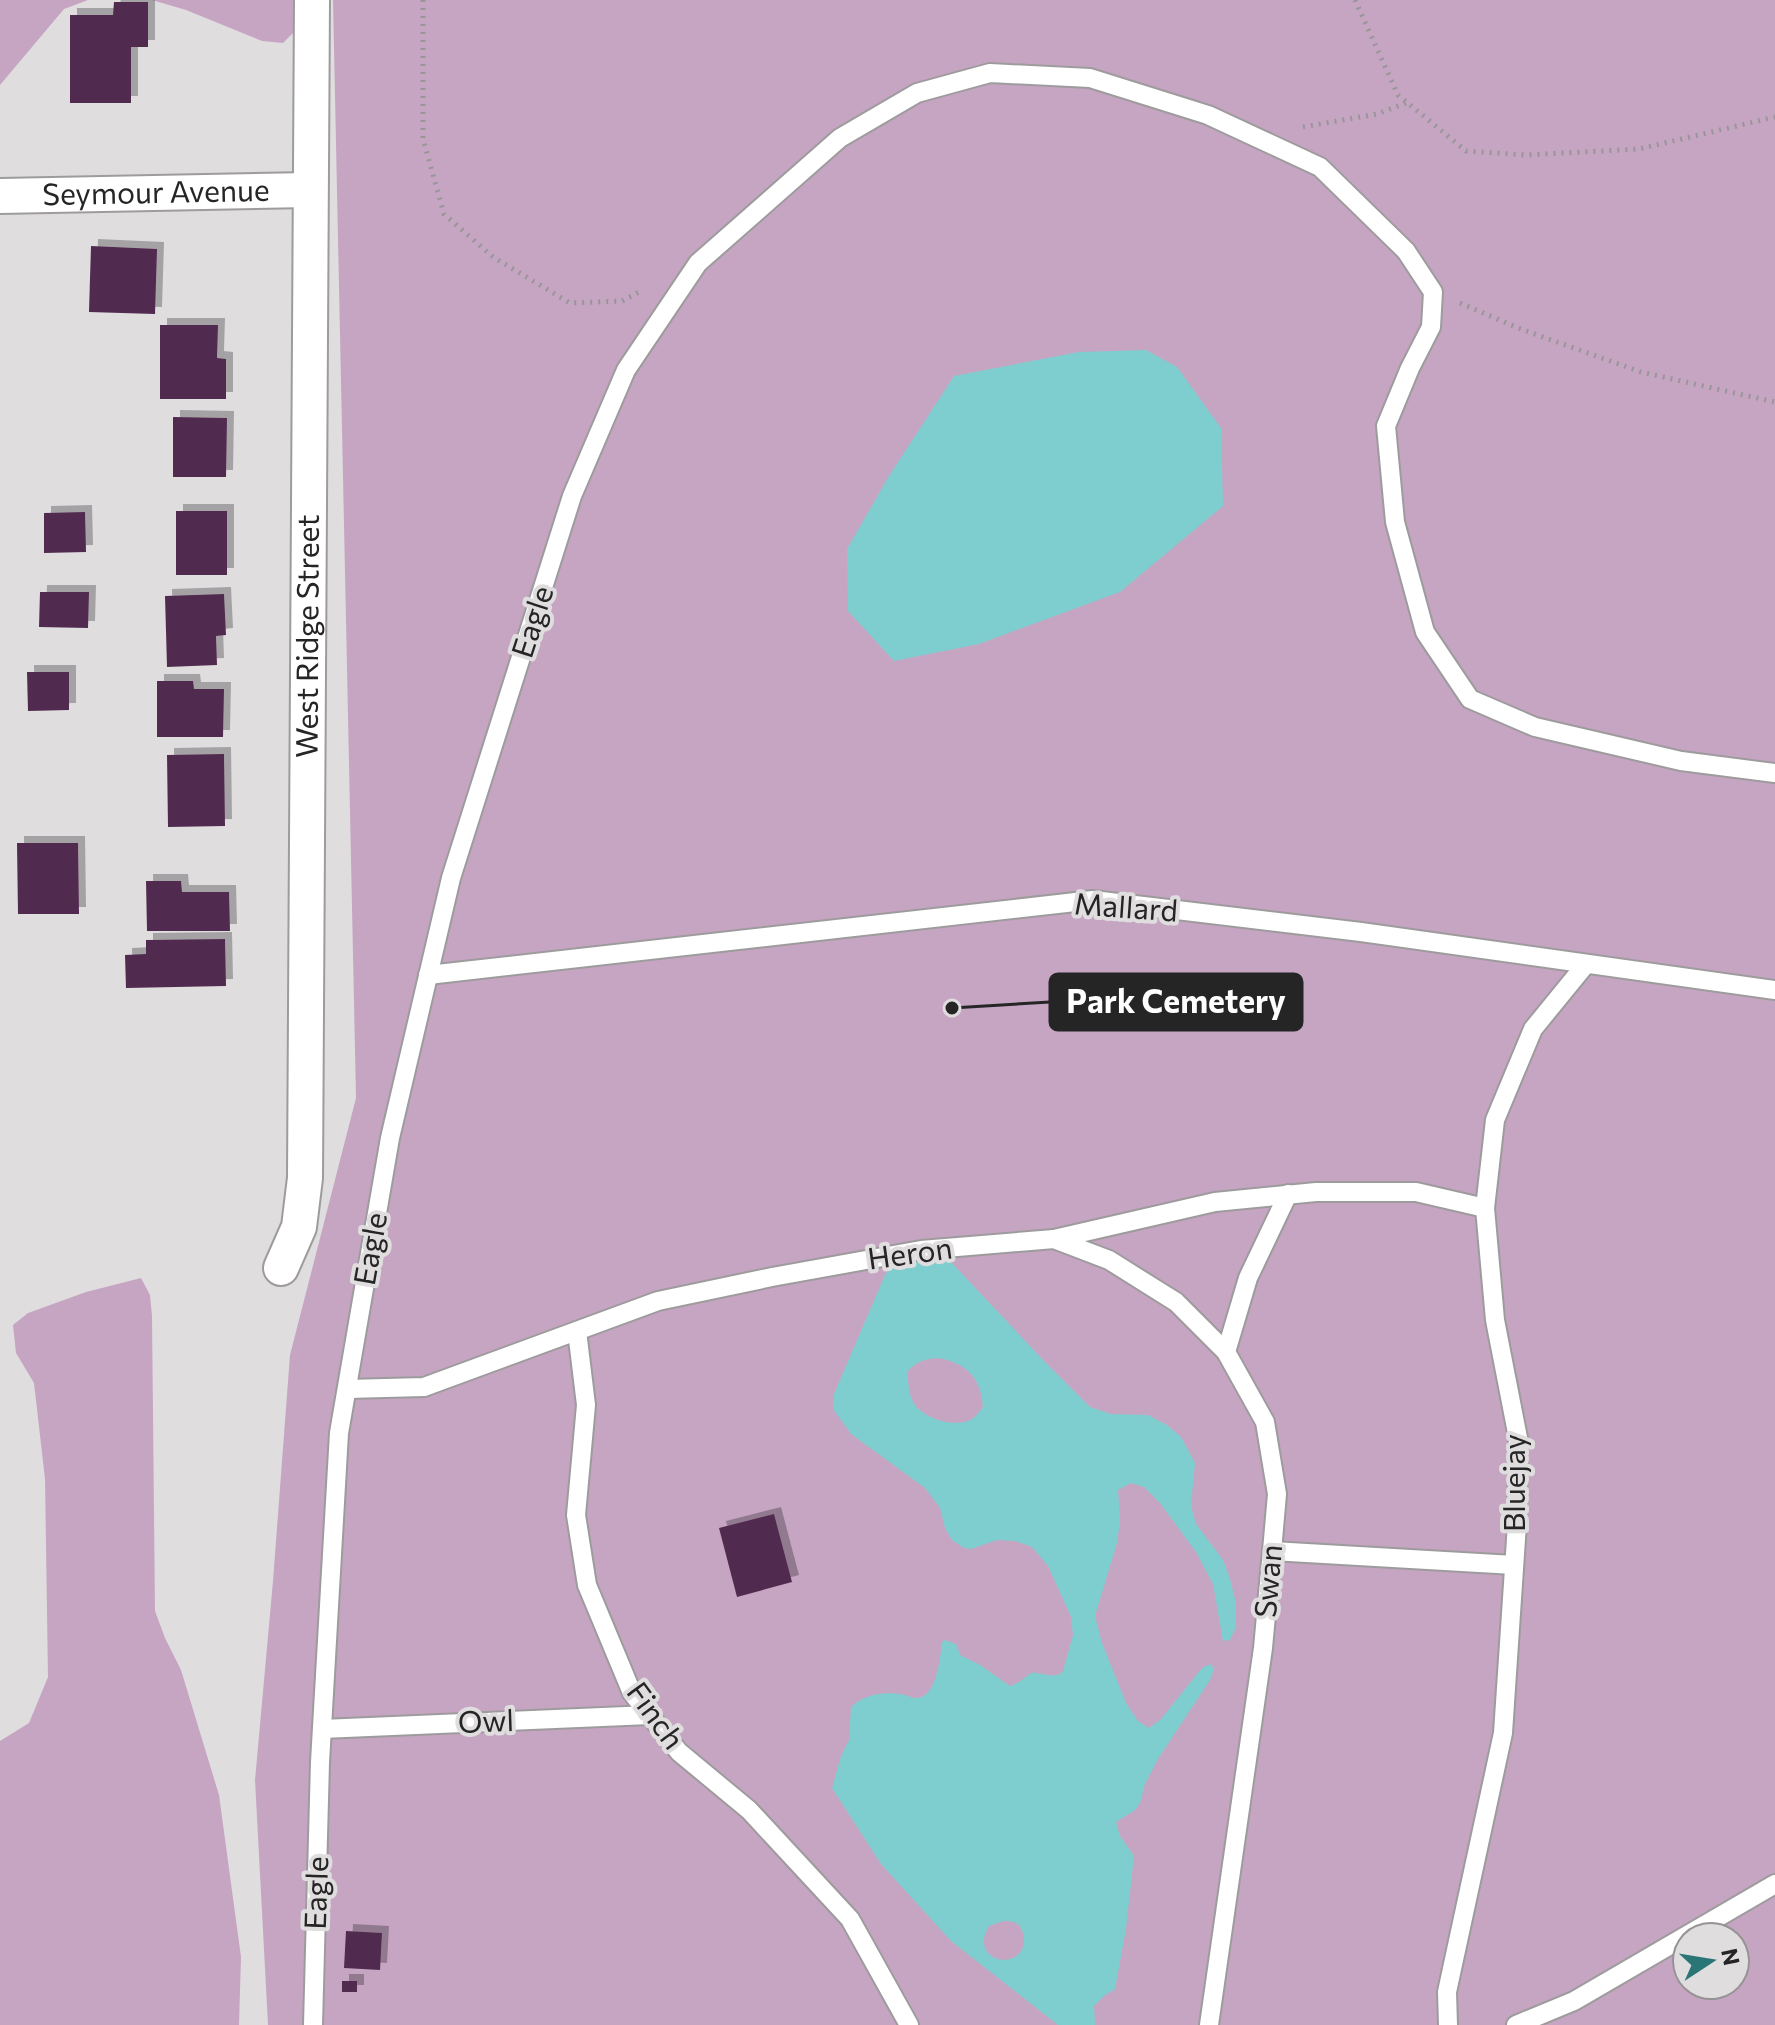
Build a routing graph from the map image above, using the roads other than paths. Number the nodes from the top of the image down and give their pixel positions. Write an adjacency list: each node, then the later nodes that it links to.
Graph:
1 (312, 0): 2 (street, West Ridge Street)
2 (310, 190): 3 (street, Seymour Avenue); 11 (street, West Ridge Street)
3 (0, 196)
4 (1775, 773): 6 (lane, Eagle)
5 (1586, 964): 6 (lane, Mallard); 7 (lane, Mallard); 9 (lane, Bluejay)
6 (428, 975): 14 (lane, Eagle)
7 (1775, 990)
8 (1288, 1194): 9 (lane, Heron); 10 (lane, Heron); 13 (lane)
9 (1485, 1208): 16 (lane, Bluejay)
10 (1054, 1239): 12 (lane, Heron); 13 (lane, Swan)
11 (281, 1268)
12 (577, 1331): 14 (lane, Heron); 17 (lane, Finch)
13 (1226, 1352): 15 (lane, Swan)
14 (347, 1389): 18 (lane, Eagle)
15 (1272, 1551): 16 (lane); 22 (lane, Swan)
16 (1514, 1565): 23 (lane, Bluejay)
17 (650, 1715): 18 (lane, Owl); 21 (lane, Finch)
18 (322, 1729): 20 (lane, Eagle)
19 (1775, 1884): 24 (lane)
20 (313, 2025)
21 (909, 2025)
22 (1209, 2025)
23 (1448, 2025)
24 (1516, 2025)

